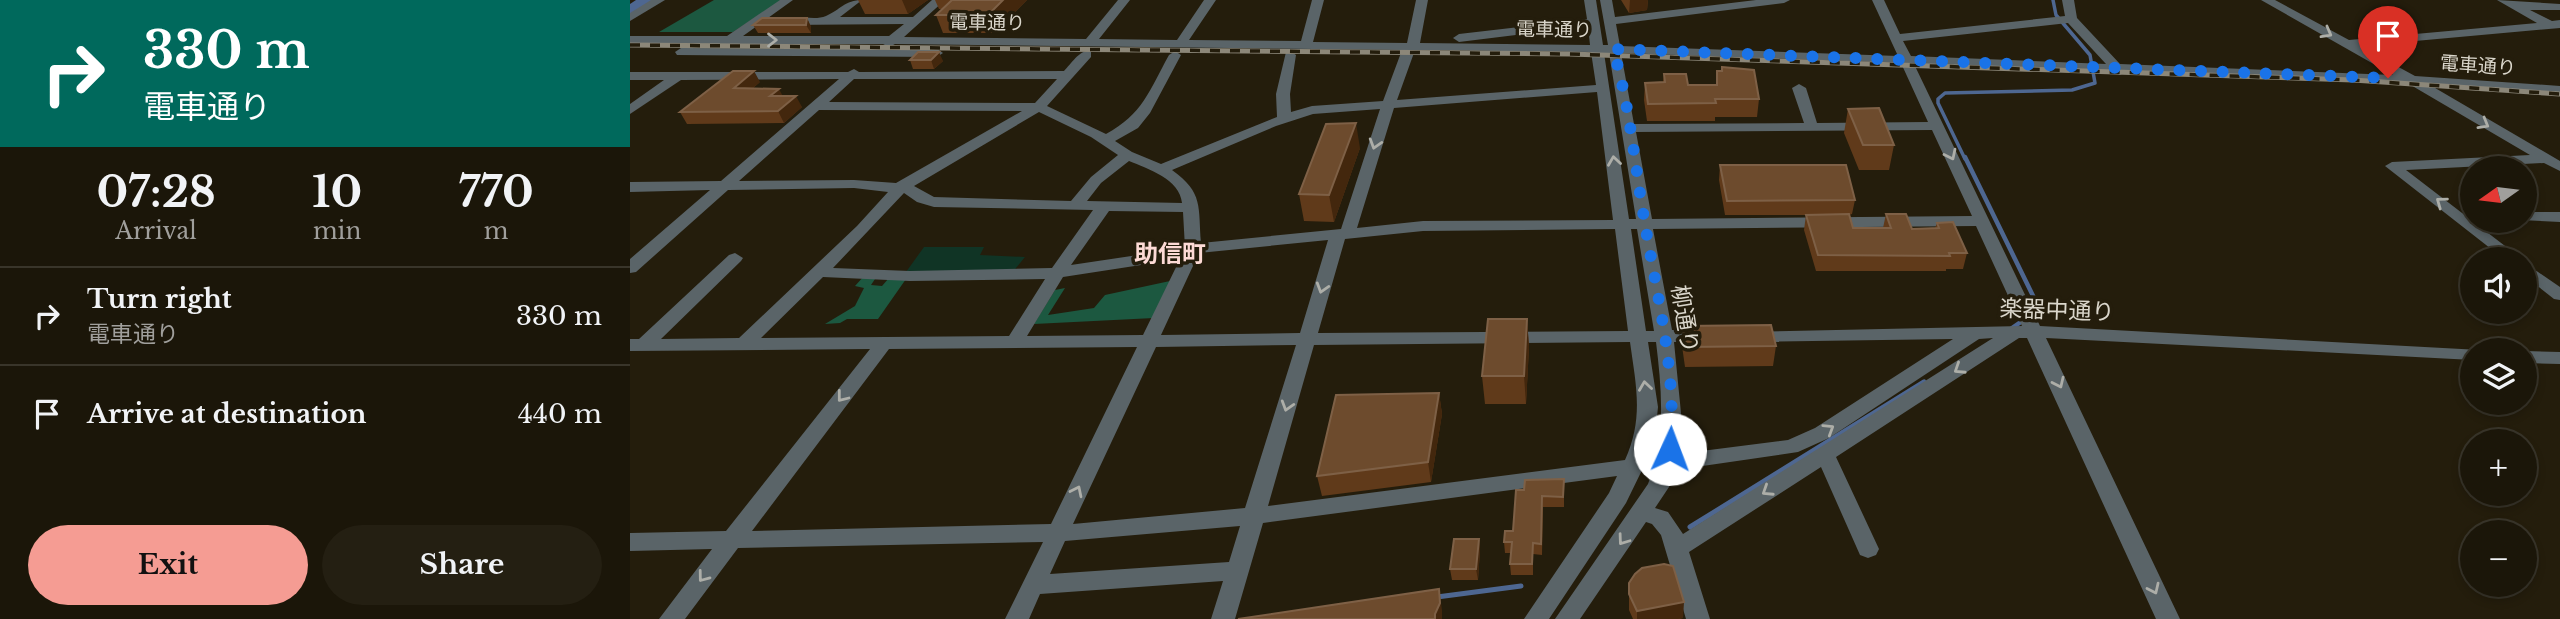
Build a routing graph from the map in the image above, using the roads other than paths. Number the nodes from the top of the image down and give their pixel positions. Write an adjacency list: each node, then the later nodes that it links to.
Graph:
1 (659, 0): 17 (street)
2 (787, 0): 21 (street)
3 (856, 0): 19 (street)
4 (939, 0): 20 (street)
5 (1124, 0): 30 (street)
6 (1210, 0): 31 (street)
7 (1318, 0): 29 (street)
8 (1422, 0): 32 (street)
9 (1590, 0): 22 (street, 柳通り)
10 (1606, 0): 22 (street, 柳通り)
11 (1784, 0): 22 (street)
12 (1878, 0): 24 (street)
13 (2068, 0): 18 (street)
14 (2267, 0): 28 (street, one-way to 28)
15 (2507, 3): 16 (street); 23 (street)
16 (2560, 7)
17 (630, 18)
18 (2071, 19): 24 (street); 39 (street)
19 (828, 20): 20 (street); 21 (street)
20 (916, 20): 27 (street)
21 (758, 21): 26 (street)
22 (1601, 21): 32 (street); 36 (street, 柳通り)
23 (2556, 26): 28 (street)
24 (1895, 38): 38 (street)
25 (630, 40): 26 (street, 電車通り)
26 (730, 40): 27 (street, 電車通り, one-way to 27); 35 (street)
27 (892, 40): 30 (street, 電車通り); 34 (street)
28 (2348, 44): 44 (street)
29 (1306, 45): 31 (street, 電車通り); 32 (street, 電車通り)
30 (1088, 49): 31 (street, 電車通り); 34 (street, 電車通り); 41 (street)
31 (1178, 49): 37 (street, 電車通り); 57 (street)
32 (1410, 49): 36 (street, 電車通り); 37 (street, 電車通り); 49 (street)
33 (630, 51): 35 (street, 電車通り)
34 (877, 52): 35 (street, 電車通り); 40 (street)
35 (711, 53): 43 (street)
36 (1607, 54): 38 (street, 電車通り); 45 (street, 柳通り); 56 (street, 柳通り)
37 (1290, 55): 53 (street)
38 (1909, 66): 39 (street, 電車通り); 54 (street)
39 (2122, 73): 44 (street, 電車通り); 47 (street, 電車通り)
40 (851, 75): 41 (street); 43 (street); 50 (street)
41 (1068, 75): 51 (street)
42 (630, 76): 43 (street)
43 (678, 76): 52 (street)
44 (2410, 79): 47 (street); 48 (street, 電車通り)
45 (1604, 88): 49 (street); 73 (street, 柳通り, one-way to 45)
46 (1799, 88): 55 (street)
47 (2425, 90): 48 (street, 電車通り); 60 (street, one-way to 60)
48 (2558, 98)
49 (1388, 105): 53 (street); 76 (street, one-way to 76)
50 (816, 106): 51 (street); 63 (street)
51 (1039, 107): 57 (street); 65 (street)
52 (630, 110)
53 (1284, 119): 62 (street)
54 (1937, 126): 55 (street); 72 (street, one-way to 72)
55 (1812, 127): 56 (street)
56 (1629, 128): 74 (street, 柳通り)
57 (1106, 141): 58 (street)
58 (1127, 155): 62 (street); 66 (street)
59 (2538, 162): 60 (street, one-way to 60)
60 (2556, 162)
61 (2460, 164): 69 (street, one-way to 61)
62 (1161, 169): 68 (street)
63 (726, 186): 64 (street); 65 (street); 80 (street)
64 (630, 187)
65 (901, 187): 66 (street); 82 (street)
66 (1076, 205): 67 (street)
67 (1105, 205): 68 (street); 81 (street)
68 (1190, 208): 78 (street)
69 (2460, 213)
70 (2538, 217): 71 (street)
71 (2560, 217)
72 (1983, 221): 74 (street); 87 (street)
73 (1623, 224): 74 (street); 76 (street); 89 (street, 柳通り)
74 (1645, 224): 90 (street, 柳通り)
75 (2485, 233): 77 (street)
76 (1343, 234): 78 (street); 92 (street, one-way to 92)
77 (2501, 247)
78 (1192, 251): 81 (street); 91 (street)
79 (735, 258): 95 (street)
80 (630, 268)
81 (1059, 270): 82 (street); 93 (street)
82 (818, 272): 96 (street)
83 (2537, 273): 85 (street)
84 (2537, 277): 86 (street)
85 (2560, 278)
86 (2560, 295)
87 (2027, 325): 88 (street, 楽器中通り); 97 (street, 楽器中通り); 100 (street, one-way to 100); 118 (street, one-way to 118)
88 (1975, 333): 90 (street, 楽器中通り); 101 (street, one-way to 88)
89 (1639, 337): 90 (street, 楽器中通り); 92 (street, 楽器中通り); 102 (street, 柳通り, one-way to 89)
90 (1664, 337): 101 (street, 柳通り)
91 (1149, 340): 92 (street, 楽器中通り); 93 (street, 楽器中通り); 105 (street, one-way to 91)
92 (1306, 340): 104 (street, one-way to 104)
93 (1015, 341): 94 (street, 楽器中通り)
94 (884, 343): 96 (street, 楽器中通り); 107 (street, one-way to 107)
95 (637, 345): 96 (street, 楽器中通り)
96 (744, 345)
97 (2460, 353)
98 (2537, 357): 99 (street)
99 (2560, 358)
100 (1825, 454): 108 (street, one-way to 108); 109 (street)
101 (1668, 463): 103 (street, 柳通り)
102 (1634, 466): 104 (street); 115 (street, 柳通り)
103 (1643, 512): 108 (street); 116 (street, 柳通り, one-way to 116)
104 (1254, 516): 105 (street); 110 (street)
105 (1056, 534): 107 (street); 111 (street)
106 (630, 542): 107 (street)
107 (731, 542): 112 (street, one-way to 112)
108 (1678, 548): 117 (street)
109 (1868, 549)
110 (1238, 572): 111 (street); 114 (street)
111 (1033, 585): 113 (street)
112 (671, 619)
113 (1017, 619)
114 (1223, 619)
115 (1536, 619)
116 (1567, 619)
117 (1698, 619)
118 (2168, 619)

